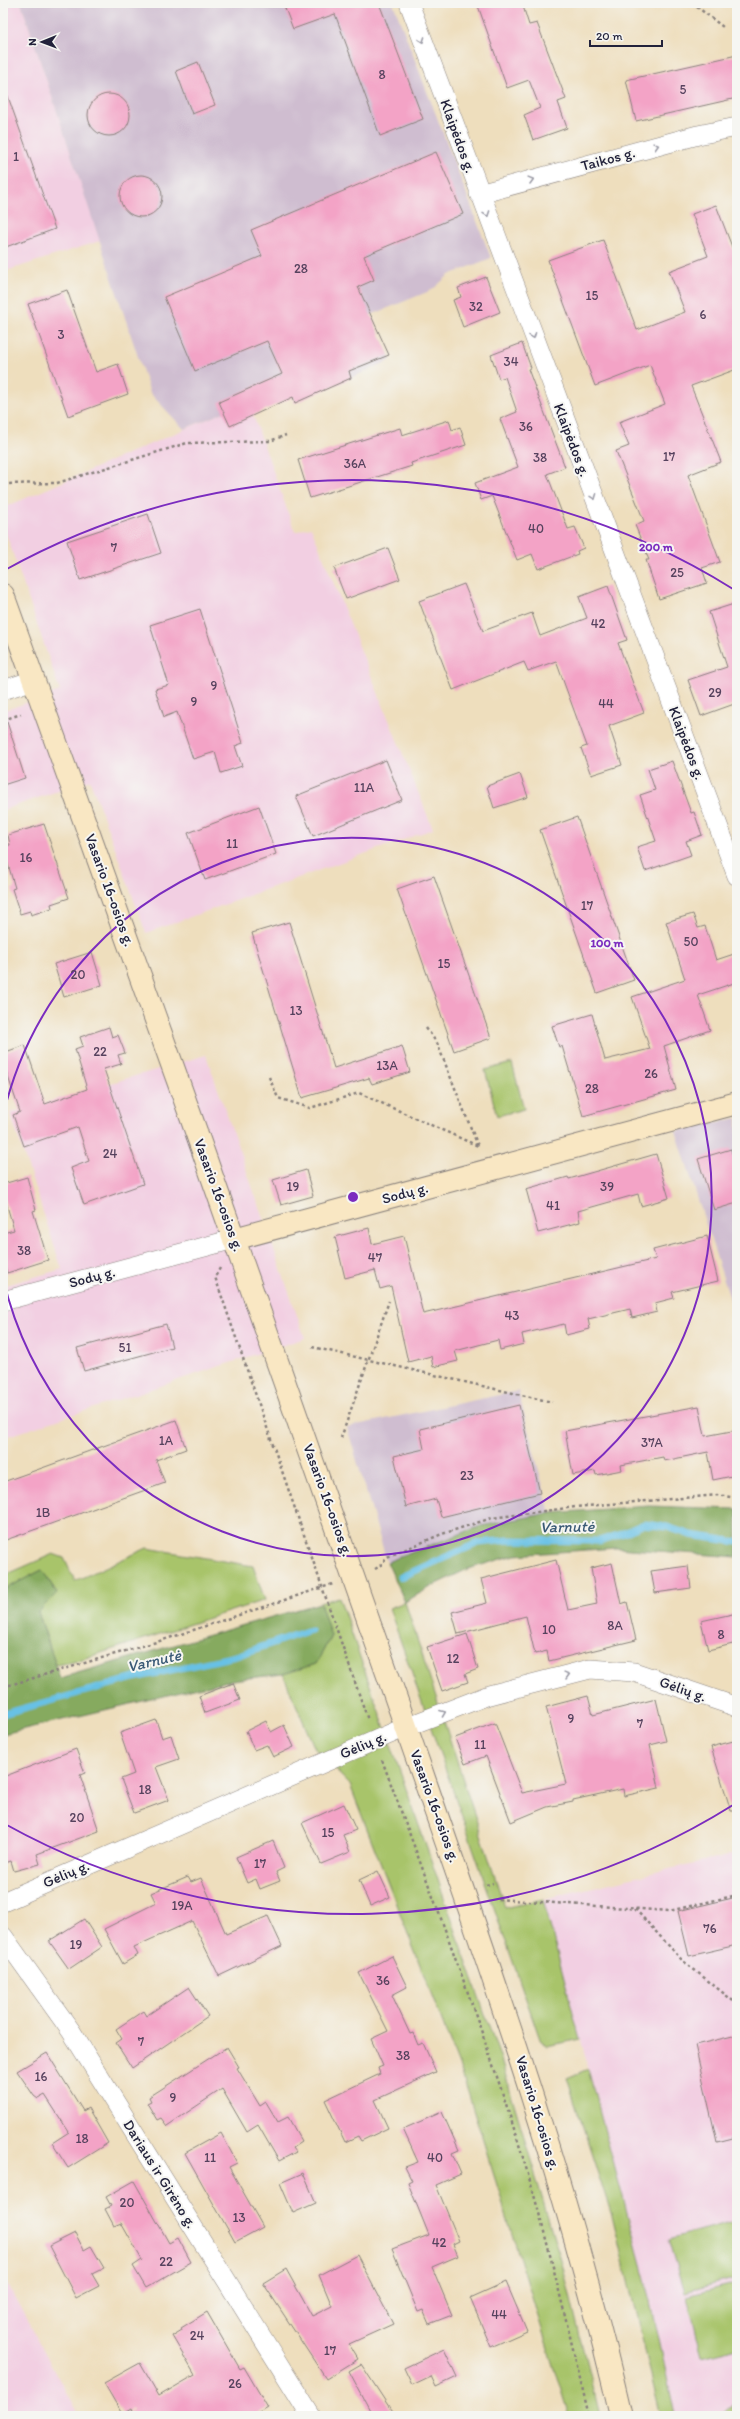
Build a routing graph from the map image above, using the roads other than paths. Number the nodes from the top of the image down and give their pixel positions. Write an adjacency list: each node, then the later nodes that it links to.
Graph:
1 (409, 3): 3 (street, Klaipėdos g., one-way to 3)
2 (737, 127): 3 (street, Taikos g., one-way to 2)
3 (480, 194): 7 (street, Klaipėdos g., one-way to 7)
4 (3, 594): 5 (main road, Vasario 16-osios g.)
5 (34, 680): 6 (street); 9 (main road, Vasario 16-osios g.)
6 (3, 690)
7 (737, 876)
8 (737, 1103): 9 (main road, Sodų g.)
9 (234, 1238): 10 (street, Sodų g.); 12 (main road, Vasario 16-osios g.)
10 (3, 1301)
11 (737, 1707): 12 (street, Gėlių g., one-way to 11)
12 (406, 1727): 13 (street, Gėlių g.); 16 (main road, Vasario 16-osios g.)
13 (3, 1902)
14 (3, 1936): 15 (street, Dariaus ir Girėno g.)
15 (311, 2416)
16 (621, 2416)

